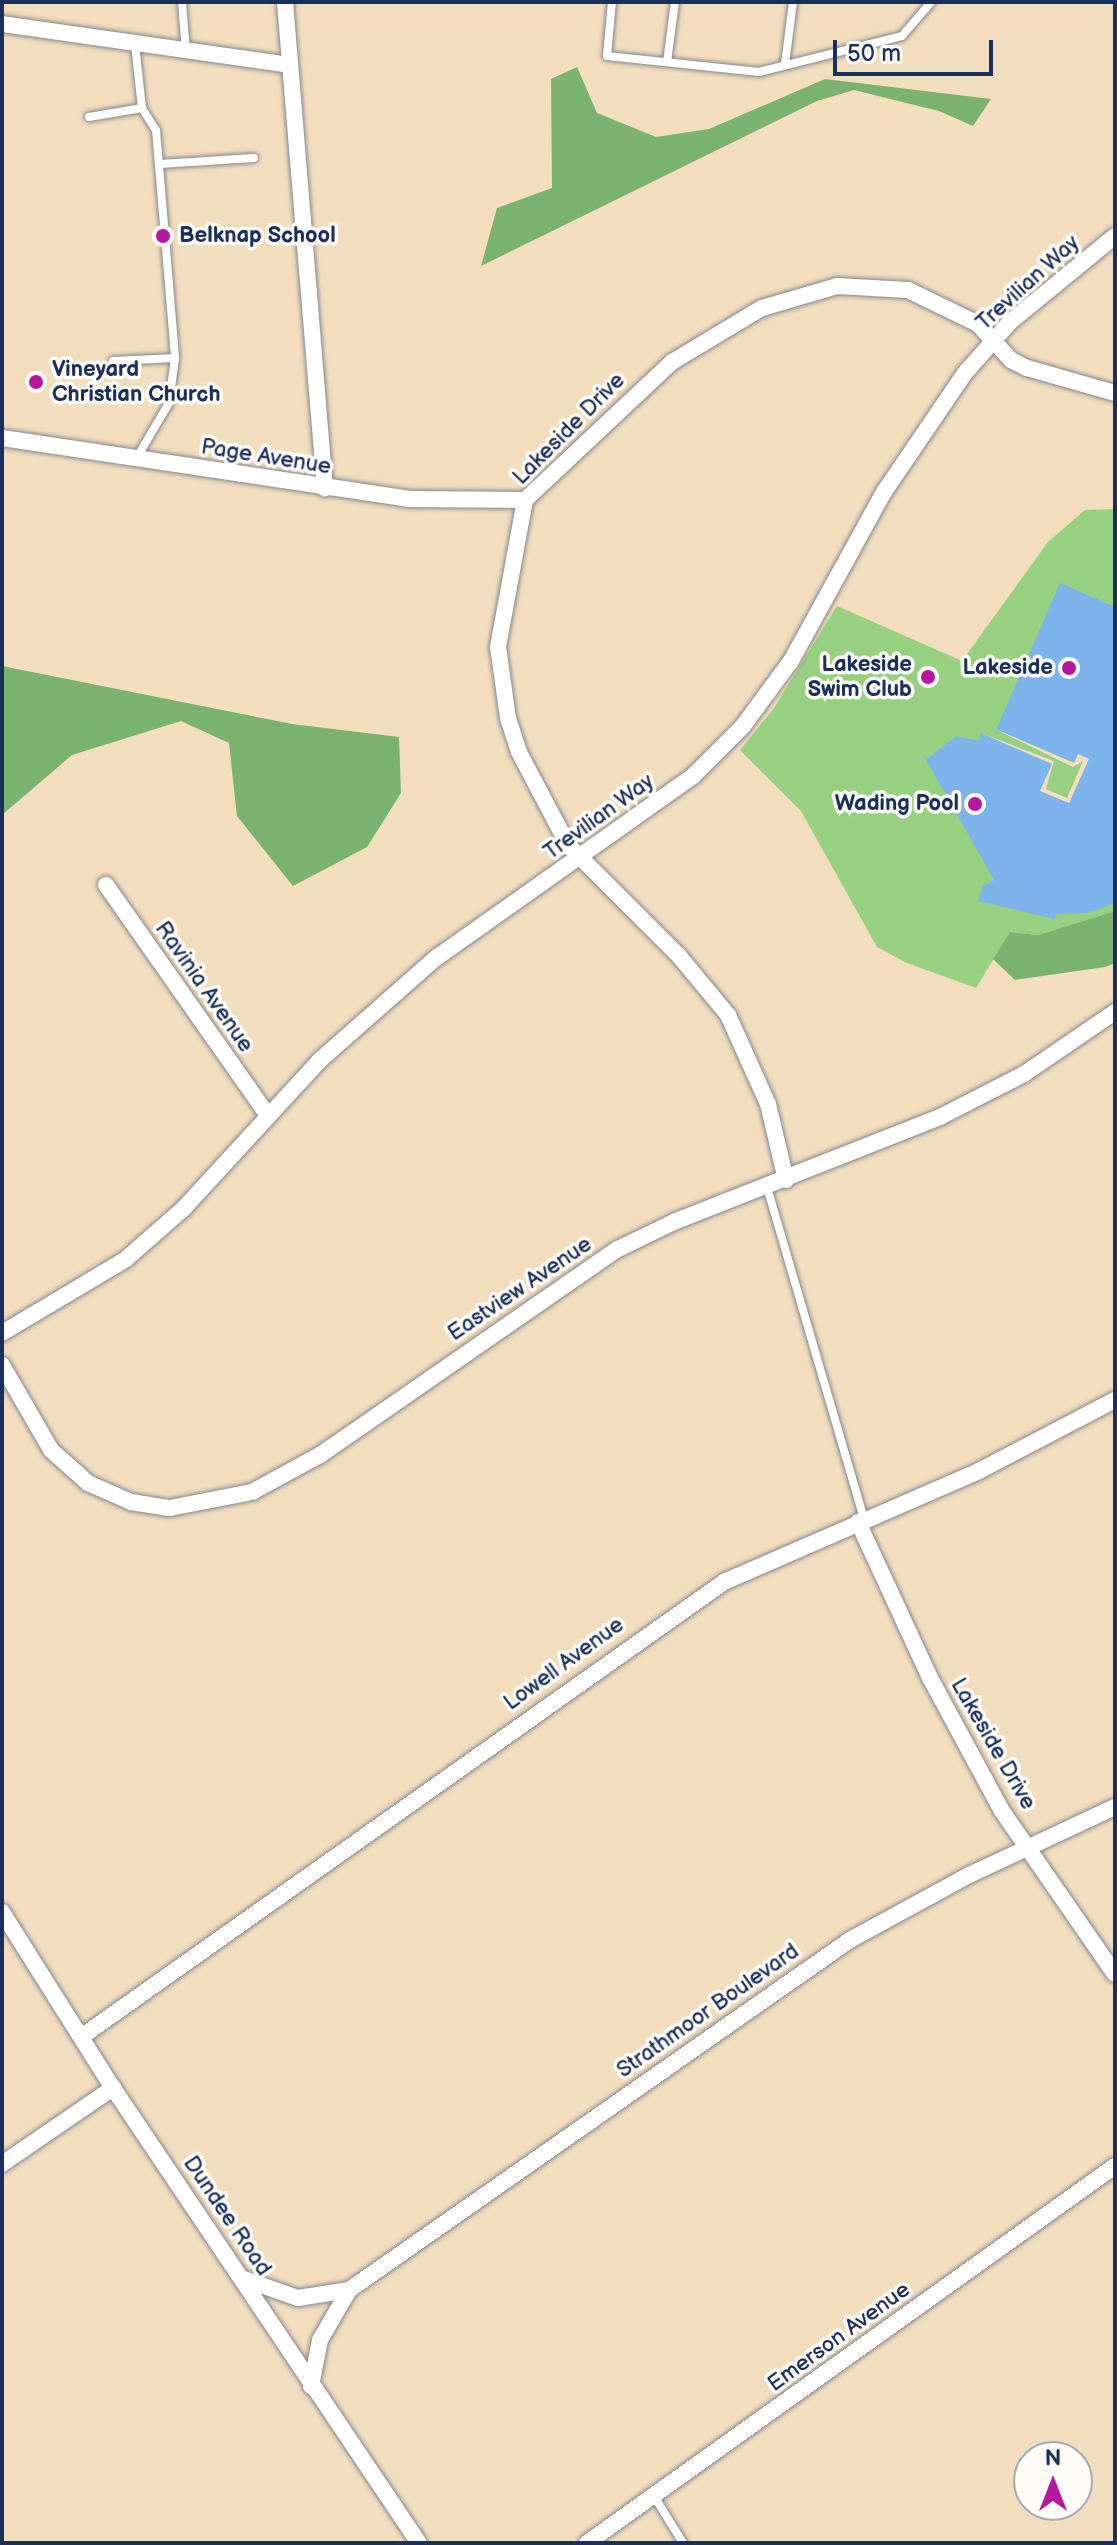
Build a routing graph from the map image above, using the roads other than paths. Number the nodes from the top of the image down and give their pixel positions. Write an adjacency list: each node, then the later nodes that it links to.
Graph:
1 (182, 2): 9 (lane)
2 (285, 2): 12 (street)
3 (612, 2): 10 (lane)
4 (675, 2): 10 (lane)
5 (793, 2): 11 (lane)
6 (931, 2): 11 (lane)
7 (2, 24): 8 (street)
8 (135, 44): 9 (street); 13 (lane)
9 (186, 52): 12 (street)
10 (667, 62): 11 (lane)
11 (785, 64)
12 (290, 65): 24 (street)
13 (142, 108): 14 (lane); 16 (lane)
14 (89, 117)
15 (254, 158): 16 (lane)
16 (160, 164): 19 (lane)
17 (1115, 236): 18 (street, Trevilian Way)
18 (994, 341): 21 (street, Lakeside Drive); 25 (street, Lakeside Drive); 26 (street, Trevilian Way)
19 (175, 358): 20 (lane); 23 (lane)
20 (113, 361)
21 (1115, 393)
22 (2, 438): 23 (street, Page Avenue)
23 (136, 459): 24 (street, Page Avenue)
24 (325, 488): 25 (street, Page Avenue)
25 (525, 500): 26 (street, Lakeside Drive)
26 (580, 859): 29 (street, Trevilian Way); 30 (street, Lakeside Drive)
27 (106, 885): 29 (street, Ravinia Avenue)
28 (1115, 1012): 30 (street, Eastview Avenue)
29 (266, 1113): 32 (street, Trevilian Way)
30 (786, 1180): 31 (street, Eastview Avenue)
31 (767, 1187): 33 (street, Eastview Avenue); 35 (lane)
32 (2, 1333)
33 (2, 1365)
34 (1110, 1408): 35 (street, Lowell Avenue)
35 (861, 1521): 37 (street, Lakeside Drive); 40 (street, Lowell Avenue)
36 (1115, 1807): 37 (street, Strathmoor Boulevard)
37 (1031, 1849): 39 (street, Lakeside Drive); 45 (street, Strathmoor Boulevard)
38 (2, 1912): 40 (street, Dundee Road)
39 (1115, 1974)
40 (81, 2037): 41 (street, Dundee Road)
41 (113, 2088): 42 (street); 44 (street, Dundee Road)
42 (2, 2164)
43 (1115, 2166): 47 (street, Emerson Avenue)
44 (242, 2278): 45 (street, Strathmoor Boulevard); 46 (street, Dundee Road)
45 (349, 2290): 46 (street, Strathmoor Boulevard)
46 (311, 2386): 48 (street, Dundee Road)
47 (654, 2496): 49 (street, Emerson Avenue); 50 (lane)
48 (419, 2543)
49 (587, 2543)
50 (683, 2543)

